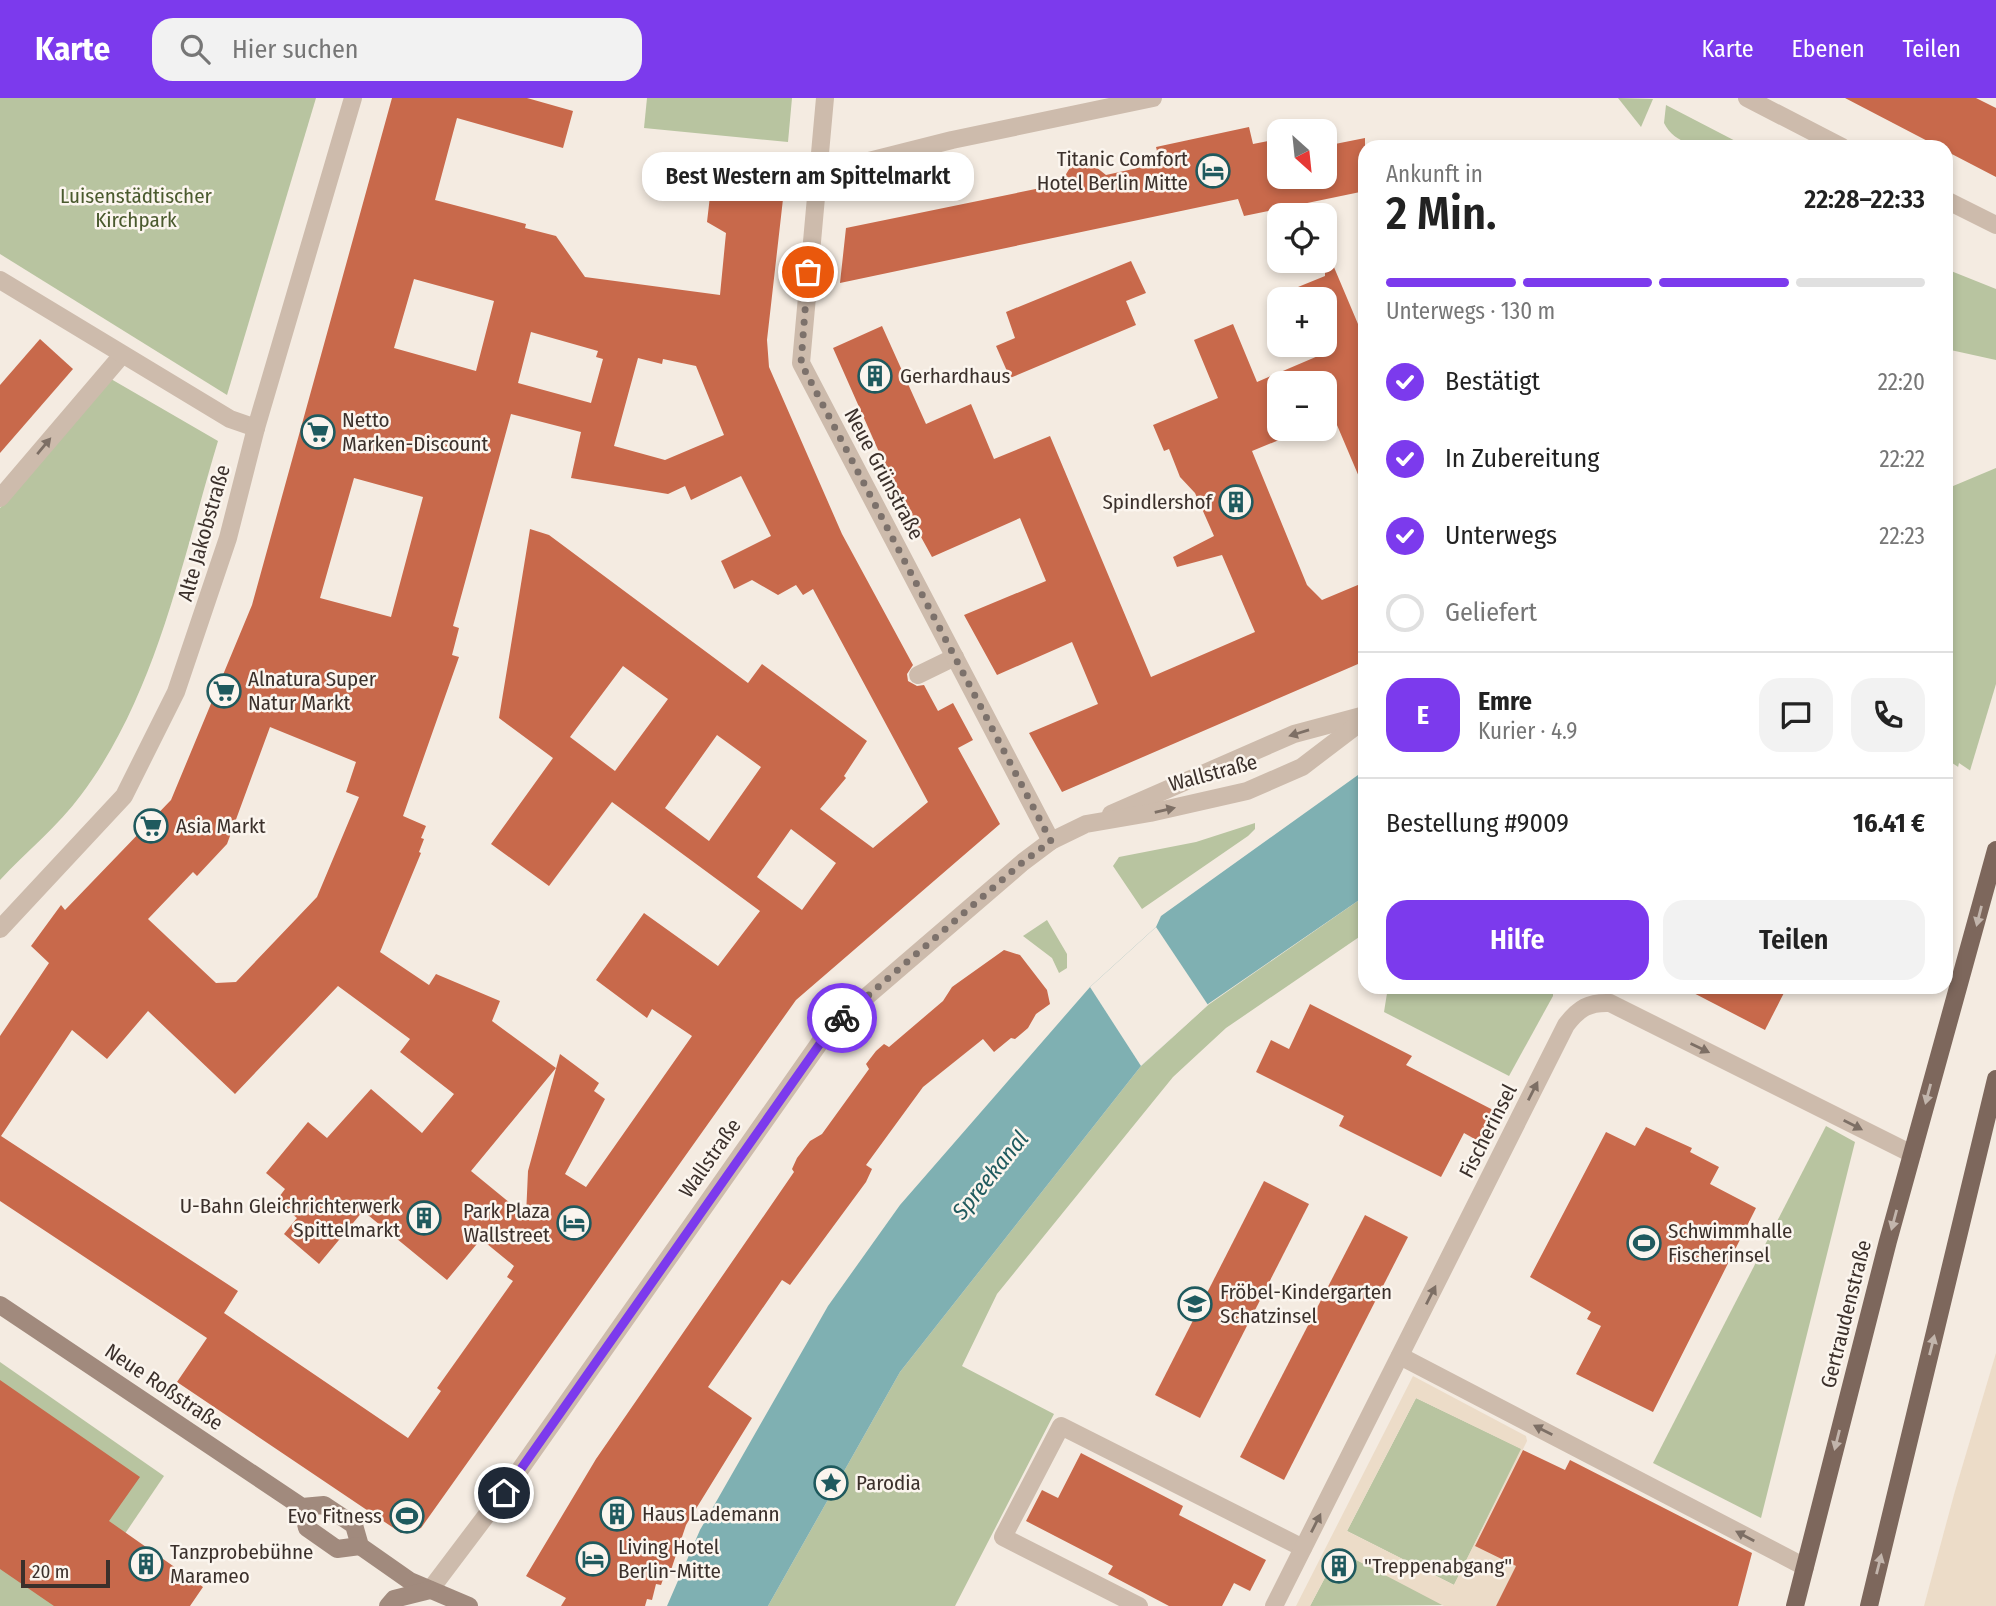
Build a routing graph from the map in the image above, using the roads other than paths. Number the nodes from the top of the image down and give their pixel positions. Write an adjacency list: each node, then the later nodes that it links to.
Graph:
1 (353, 98): 11 (street, Alte Jakobstraße)
2 (825, 98): 6 (street, Neue Grünstraße)
3 (1153, 98): 6 (street)
4 (1747, 98): 5 (street)
5 (1828, 140)
6 (817, 166): 13 (street, Neue Grünstraße)
7 (1953, 204): 8 (street)
8 (1996, 225)
9 (0, 281): 10 (street)
10 (122, 355): 11 (street); 12 (street, one-way to 10)
11 (256, 428): 20 (street, Alte Jakobstraße)
12 (0, 498)
13 (955, 657): 14 (street); 18 (street, Neue Grünstraße)
14 (918, 676)
15 (1358, 719): 17 (street, Wallstraße, one-way to 17)
16 (1358, 723): 17 (street, Wallstraße, one-way to 16)
17 (1097, 821): 18 (street, Wallstraße)
18 (1051, 841): 29 (street, Wallstraße)
19 (1996, 849): 22 (main road, Gertraudenstraße, one-way to 22)
20 (0, 929)
21 (1996, 1079): 35 (main road, one-way to 21)
22 (1912, 1154): 24 (street, Fischerinsel, one-way to 22); 28 (main road, Gertraudenstraße, one-way to 28)
23 (0, 1305): 25 (street, Neue Roßstraße)
24 (1400, 1356): 27 (street, Fischerinsel, one-way to 24); 28 (street, one-way to 24)
25 (302, 1507): 26 (street, Neue Roßstraße); 26 (street, Neue Roßstraße)
26 (360, 1546): 29 (street, Neue Roßstraße)
27 (1303, 1548): 32 (street); 33 (street, Fischerinsel)
28 (1805, 1567): 34 (main road, Gertraudenstraße)
29 (429, 1598): 30 (street); 31 (street, Neue Roßstraße)
30 (388, 1606)
31 (469, 1606)
32 (1139, 1606)
33 (1274, 1606)
34 (1795, 1606)
35 (1869, 1606)

